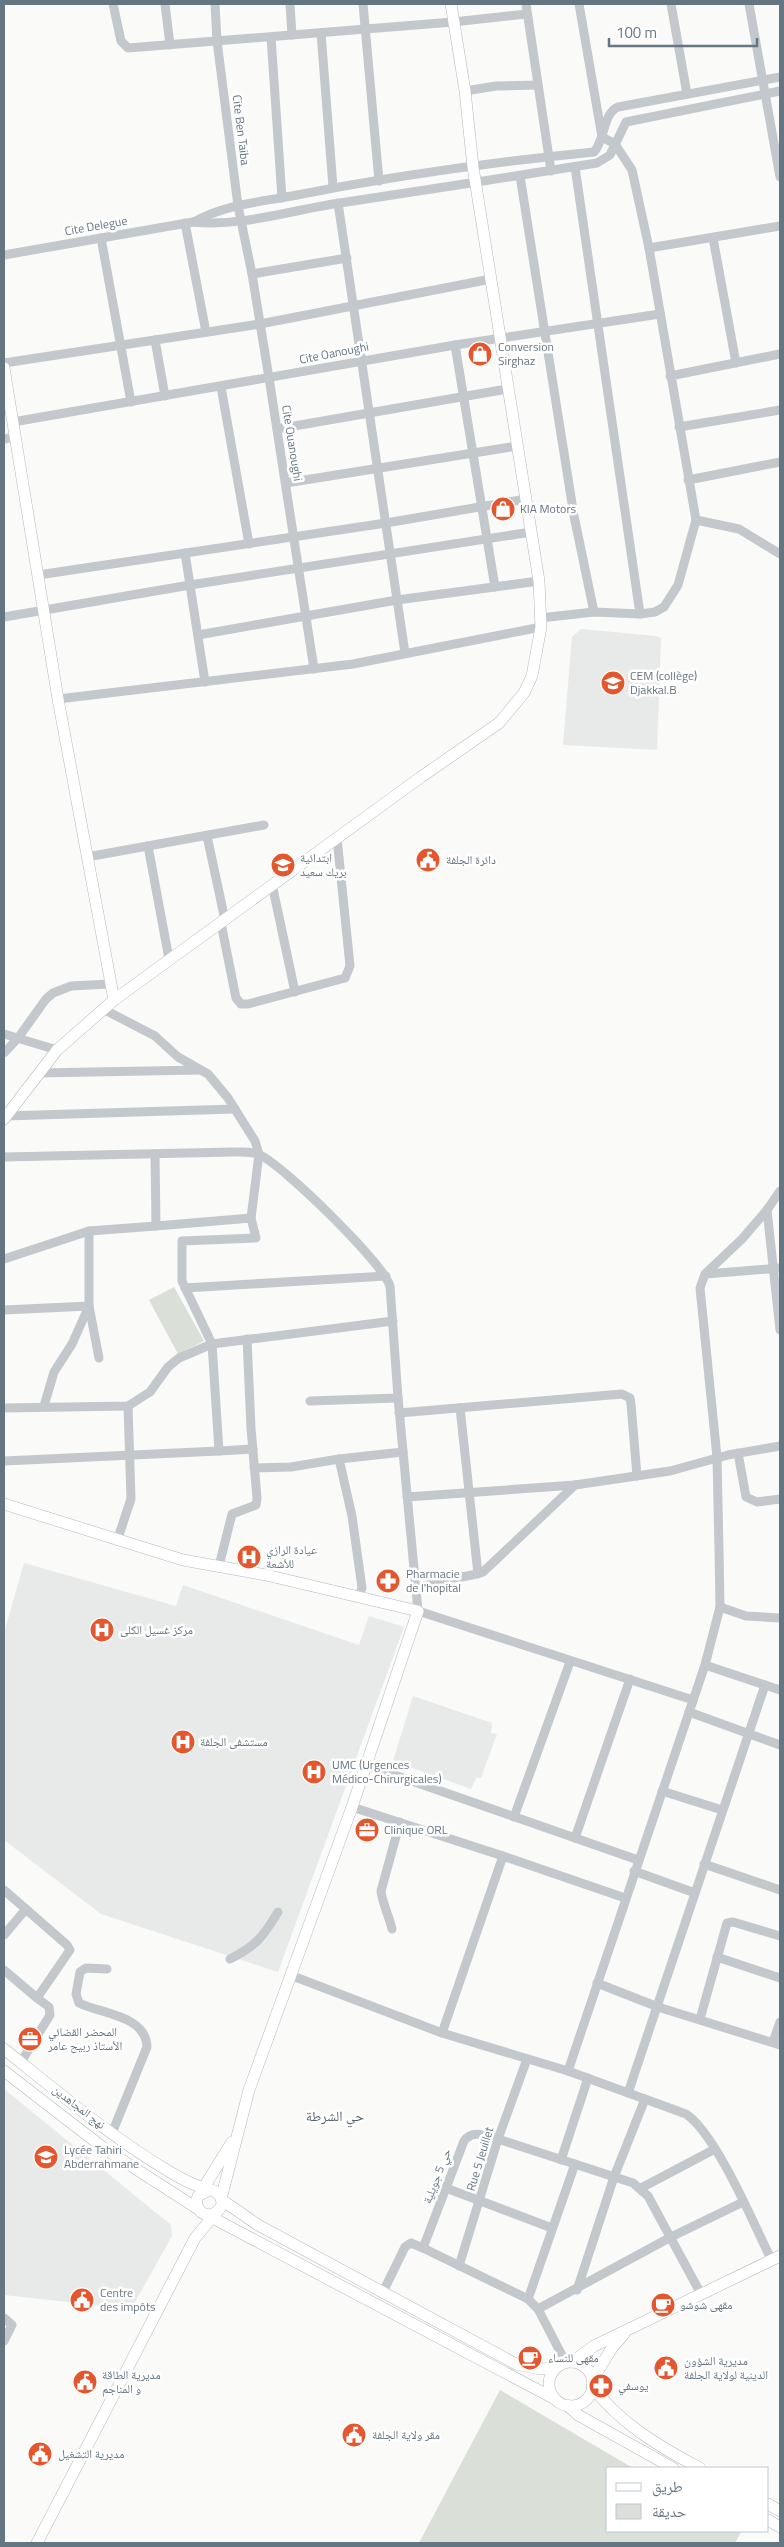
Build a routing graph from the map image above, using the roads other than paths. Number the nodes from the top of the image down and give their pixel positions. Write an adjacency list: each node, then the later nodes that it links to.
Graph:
1 (113, 4): 18 (street)
2 (165, 4): 18 (street)
3 (215, 4): 17 (street, Cite Ben Taiba)
4 (290, 4): 15 (street)
5 (363, 4): 13 (street)
6 (451, 4): 12 (street)
7 (526, 4): 11 (street)
8 (579, 4): 26 (street)
9 (671, 4): 24 (street)
10 (750, 4): 20 (street)
11 (527, 14): 12 (street); 21 (street)
12 (453, 22): 13 (street); 22 (street)
13 (365, 30): 14 (street); 34 (street)
14 (321, 33): 15 (street); 36 (street)
15 (292, 35): 16 (street)
16 (270, 37): 17 (street); 37 (street)
17 (217, 41): 18 (street); 39 (street, Cite Ben Taiba)
18 (170, 45)
19 (780, 77): 20 (street)
20 (763, 80): 24 (street); 25 (street)
21 (538, 86): 22 (street); 28 (street)
22 (465, 90): 29 (street)
23 (780, 92): 25 (street)
24 (687, 94): 26 (street)
25 (766, 94): 27 (street); 33 (street)
26 (602, 137): 27 (street); 28 (street)
27 (615, 144): 30 (street); 45 (street)
28 (549, 157): 29 (street); 31 (street)
29 (473, 167): 34 (street); 35 (street)
30 (575, 167): 31 (street); 52 (street)
31 (551, 171): 32 (street)
32 (520, 176): 35 (street); 54 (street)
33 (780, 176)
34 (379, 181): 36 (street)
35 (476, 184): 38 (street); 49 (street)
36 (333, 187): 37 (street)
37 (282, 198): 39 (street)
38 (338, 203): 40 (street); 47 (street)
39 (238, 206): 40 (street, Cite Ben Taiba); 41 (street)
40 (240, 222): 41 (street); 48 (street, Cite Ouanoughi)
41 (189, 223): 43 (street, Cite Delegue); 55 (street)
42 (780, 226): 44 (street)
43 (100, 238): 46 (street, Cite Delegue); 58 (street)
44 (713, 238): 45 (street); 63 (street)
45 (650, 248): 51 (street)
46 (4, 254)
47 (347, 258): 48 (street); 50 (street)
48 (252, 274): 53 (street, Cite Ouanoughi)
49 (491, 279): 50 (street); 56 (street)
50 (354, 306): 53 (street); 61 (street)
51 (660, 314): 52 (street, Cite Oanoughi); 65 (street)
52 (598, 323): 54 (street, Cite Oanoughi); 103 (street)
53 (260, 324): 55 (street); 66 (street, Cite Ouanoughi)
54 (544, 331): 56 (street, Cite Oanoughi); 102 (street)
55 (206, 332): 57 (street)
56 (500, 338): 59 (street, Cite Oanoughi); 68 (street)
57 (155, 340): 58 (street); 70 (street)
58 (120, 345): 62 (street); 71 (street)
59 (455, 345): 61 (street, Cite Oanoughi); 69 (street)
60 (780, 354): 63 (street)
61 (362, 360): 66 (street, Cite Oanoughi); 73 (street)
62 (4, 363)
63 (736, 363): 65 (street)
64 (4, 368): 74 (street)
65 (670, 376): 75 (street)
66 (269, 378): 67 (street, Cite Oanoughi); 76 (street, Cite Ouanoughi)
67 (221, 387): 70 (street, Cite Oanoughi); 91 (street)
68 (508, 389): 69 (street); 78 (street)
69 (463, 395): 73 (street); 79 (street)
70 (165, 396): 71 (street, Cite Oanoughi)
71 (131, 402): 74 (street, Cite Oanoughi)
72 (780, 410): 75 (street)
73 (370, 412): 76 (street); 81 (street)
74 (13, 422): 77 (street)
75 (679, 427): 82 (street)
76 (277, 429): 83 (street, Cite Ouanoughi)
77 (10, 438): 96 (street)
78 (517, 446): 79 (street); 84 (street)
79 (473, 454): 81 (street); 85 (street)
80 (780, 462): 82 (street)
81 (378, 470): 83 (street); 87 (street)
82 (688, 480): 86 (street)
83 (286, 484): 89 (street, Cite Ouanoughi)
84 (526, 498): 85 (street); 88 (street)
85 (481, 506): 87 (street); 90 (street)
86 (696, 520): 94 (street); 103 (street)
87 (386, 523): 89 (street); 93 (street)
88 (531, 532): 90 (street); 97 (street)
89 (294, 537): 91 (street); 95 (street, Cite Ouanoughi)
90 (486, 539): 93 (street); 99 (street)
91 (249, 544): 92 (street)
92 (186, 553): 96 (street); 98 (street)
93 (390, 553): 95 (street); 100 (street)
94 (780, 554)
95 (299, 568): 98 (street); 104 (street, Cite Ouanoughi)
96 (38, 576): 101 (street)
97 (539, 581): 99 (street); 106 (street)
98 (190, 585): 101 (street); 107 (street)
99 (495, 587): 100 (street)
100 (397, 600): 104 (street); 108 (street)
101 (43, 610): 105 (street); 111 (street)
102 (594, 612): 103 (street); 106 (street)
103 (640, 614)
104 (306, 616): 107 (street); 109 (street, Cite Ouanoughi)
105 (4, 617)
106 (541, 623): 108 (street); 114 (street)
107 (198, 635): 110 (street)
108 (405, 653): 109 (street)
109 (314, 669): 110 (street)
110 (205, 682): 111 (street)
111 (58, 699): 116 (street)
112 (264, 825): 113 (street)
113 (207, 836): 115 (street); 118 (street)
114 (337, 838): 117 (street); 121 (street)
115 (148, 846): 116 (street); 119 (street)
116 (87, 857): 120 (street)
117 (272, 884): 118 (street); 121 (street)
118 (223, 921): 119 (street); 121 (street)
119 (169, 959): 122 (street)
120 (110, 984): 122 (street); 125 (street)
121 (295, 992)
122 (114, 1000): 123 (street)
123 (103, 1009): 126 (street); 128 (street)
124 (4, 1034): 125 (street)
125 (18, 1038): 126 (street); 127 (street)
126 (57, 1050): 129 (street)
127 (4, 1053)
128 (201, 1070): 129 (street); 130 (street)
129 (38, 1072): 131 (street)
130 (235, 1109): 131 (street); 133 (street)
131 (5, 1117)
132 (155, 1154): 133 (street); 134 (street); 139 (street)
133 (259, 1154): 137 (street); 145 (street)
134 (4, 1157)
135 (780, 1191): 136 (street)
136 (767, 1210): 143 (street); 144 (street)
137 (252, 1218): 138 (street); 141 (street)
138 (182, 1225): 139 (street); 141 (street)
139 (156, 1226): 140 (street)
140 (88, 1231): 142 (street); 148 (street)
141 (182, 1241): 146 (street)
142 (4, 1259)
143 (777, 1268): 144 (street); 147 (street)
144 (705, 1274): 168 (street)
145 (386, 1276): 146 (street); 150 (street)
146 (184, 1288): 153 (street)
147 (779, 1304): 151 (street)
148 (88, 1306): 149 (street); 154 (street); 157 (street)
149 (4, 1310)
150 (393, 1321): 152 (street); 155 (street)
151 (780, 1330)
152 (247, 1340): 153 (street); 163 (street)
153 (212, 1344): 158 (street); 164 (street)
154 (98, 1358)
155 (398, 1398): 156 (street); 161 (street)
156 (310, 1401)
157 (44, 1406): 158 (street); 159 (street)
158 (128, 1406): 167 (street)
159 (4, 1408)
160 (460, 1408): 161 (street); 172 (street); 174 (street)
161 (399, 1413): 165 (street)
162 (780, 1446): 166 (street)
163 (252, 1449): 164 (street); 171 (street)
164 (219, 1451): 167 (street)
165 (403, 1452): 169 (street); 175 (street)
166 (738, 1453): 168 (street); 176 (street)
167 (128, 1455): 170 (street); 178 (street)
168 (718, 1458): 172 (street); 183 (street)
169 (339, 1459): 171 (street); 182 (street)
170 (4, 1461)
171 (254, 1468): 179 (street)
172 (637, 1476): 173 (street)
173 (575, 1485): 174 (street); 180 (street)
174 (469, 1492): 175 (street); 180 (street)
175 (407, 1497): 181 (street)
176 (780, 1499)
177 (4, 1504): 178 (street)
178 (117, 1541): 179 (street)
179 (219, 1566): 182 (street)
180 (478, 1574): 181 (street)
181 (416, 1592): 184 (street)
182 (358, 1597): 184 (street)
183 (720, 1607): 185 (street); 187 (street)
184 (418, 1610): 186 (street); 195 (street)
185 (780, 1618)
186 (570, 1662): 188 (street); 199 (street)
187 (705, 1665): 189 (street); 191 (street)
188 (630, 1679): 191 (street); 201 (street)
189 (765, 1685): 190 (street); 193 (street)
190 (780, 1690)
191 (693, 1700): 192 (street)
192 (689, 1712): 193 (street); 196 (street)
193 (748, 1733): 194 (street); 198 (street)
194 (780, 1745)
195 (366, 1765): 197 (street); 199 (street)
196 (662, 1791): 198 (street); 203 (street)
197 (352, 1807): 200 (street); 219 (street)
198 (722, 1810): 204 (street)
199 (514, 1817): 201 (street)
200 (400, 1822): 202 (street); 212 (street)
201 (574, 1838): 203 (street)
202 (503, 1856): 209 (street); 226 (street)
203 (638, 1860): 205 (street)
204 (704, 1864): 207 (street); 208 (street)
205 (634, 1871): 208 (street); 209 (street)
206 (4, 1890): 210 (street)
207 (780, 1890)
208 (695, 1893): 223 (street)
209 (625, 1898): 221 (street)
210 (26, 1909): 213 (street); 222 (street)
211 (278, 1912): 216 (street)
212 (392, 1929)
213 (4, 1935)
214 (780, 1936): 215 (street)
215 (717, 1957): 220 (street); 224 (street)
216 (230, 1960)
217 (108, 1969): 236 (street)
218 (4, 1970): 222 (street)
219 (290, 1975): 226 (street); 237 (street)
220 (780, 1978)
221 (597, 1983): 223 (street); 232 (street)
222 (37, 1998): 230 (street)
223 (658, 2007): 224 (street); 234 (street)
224 (700, 2019): 227 (street)
225 (780, 2022): 227 (street)
226 (442, 2033): 229 (street)
227 (776, 2044)
228 (4, 2049): 230 (street, نهج المجاهدين)
229 (527, 2059): 232 (street); 238 (street, Rue 5 Jeuillet)
230 (21, 2062): 236 (street, نهج المجاهدين)
231 (4, 2071): 249 (street, نهج المجاهدين)
232 (568, 2071): 233 (street)
233 (588, 2078): 234 (street); 240 (street)
234 (628, 2092): 235 (street)
235 (645, 2099): 239 (street); 242 (street)
236 (112, 2133): 245 (street, نهج المجاهدين)
237 (236, 2137): 245 (street); 246 (street)
238 (498, 2139): 240 (street, حي 5 جويلية); 243 (street, حي 5 جويلية); 247 (street, Rue 5 Jeuillet)
239 (716, 2150): 244 (street); 248 (street)
240 (561, 2160): 241 (street, حي 5 جويلية)
241 (575, 2164): 242 (street, حي 5 جويلية); 251 (street)
242 (614, 2178): 244 (street, حي 5 جويلية); 257 (street)
243 (446, 2188): 247 (street); 254 (street, حي 5 جويلية)
244 (640, 2188): 252 (street)
245 (205, 2190): 246 (street); 249 (street)
246 (221, 2199): 250 (street); 258 (street)
247 (480, 2200): 251 (street); 256 (street, Rue 5 Jeuillet)
248 (743, 2202): 252 (street); 255 (street)
249 (198, 2210): 250 (street); 253 (street)
250 (213, 2215): 253 (street); 268 (street)
251 (552, 2228): 260 (street)
252 (671, 2237): 257 (street); 259 (street)
253 (195, 2238): 276 (street)
254 (424, 2248): 256 (street); 258 (street)
255 (776, 2259): 259 (street)
256 (459, 2266): 260 (street)
257 (577, 2290): 261 (street)
258 (382, 2294): 266 (street)
259 (701, 2294): 263 (street)
260 (528, 2299): 261 (street)
261 (538, 2309): 265 (street)
262 (4, 2318): 264 (street)
263 (627, 2331): 265 (street); 267 (street)
264 (4, 2342)
265 (569, 2362): 266 (street); 267 (street)
266 (555, 2368): 268 (street)
267 (592, 2383): 269 (street); 271 (street)
268 (555, 2399): 269 (street)
269 (567, 2406): 270 (street)
270 (671, 2467)
271 (698, 2467)
272 (769, 2505): 273 (street)
273 (780, 2511)
274 (769, 2521): 275 (street)
275 (780, 2527)
276 (37, 2543)

